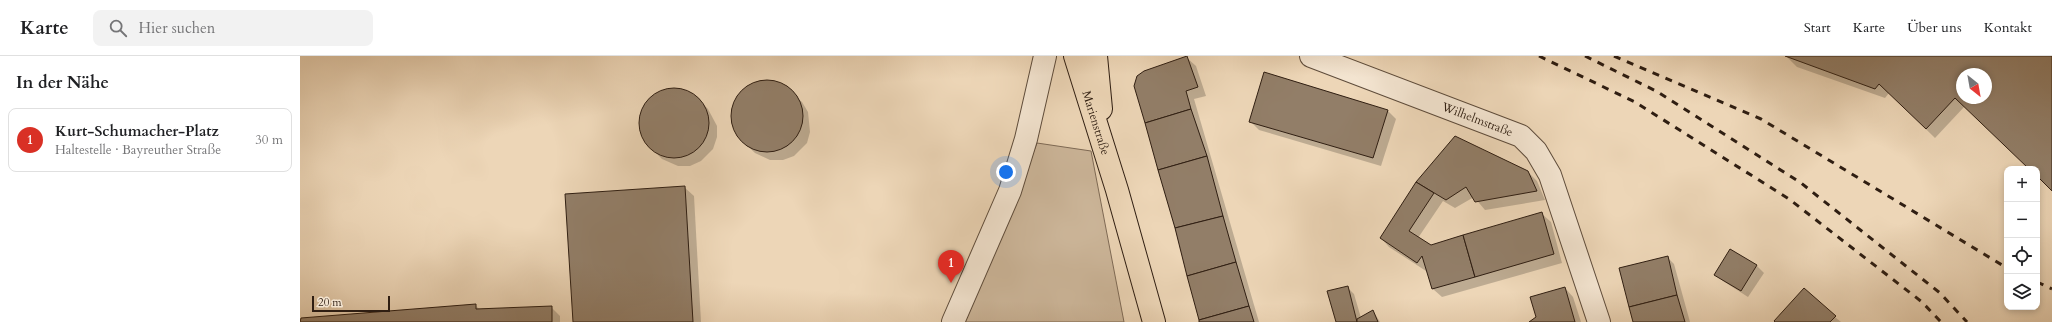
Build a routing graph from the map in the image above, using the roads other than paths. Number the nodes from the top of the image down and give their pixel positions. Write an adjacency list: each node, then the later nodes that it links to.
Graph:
1 (1044, 56): 6 (street)
2 (1075, 56): 5 (main road, Marienstraße)
3 (1096, 56): 5 (main road, Marienstraße)
4 (1311, 56): 8 (street, Wilhelmstraße)
5 (1117, 190): 7 (main road, Marienstraße)
6 (953, 322)
7 (1154, 322)
8 (1599, 322)

